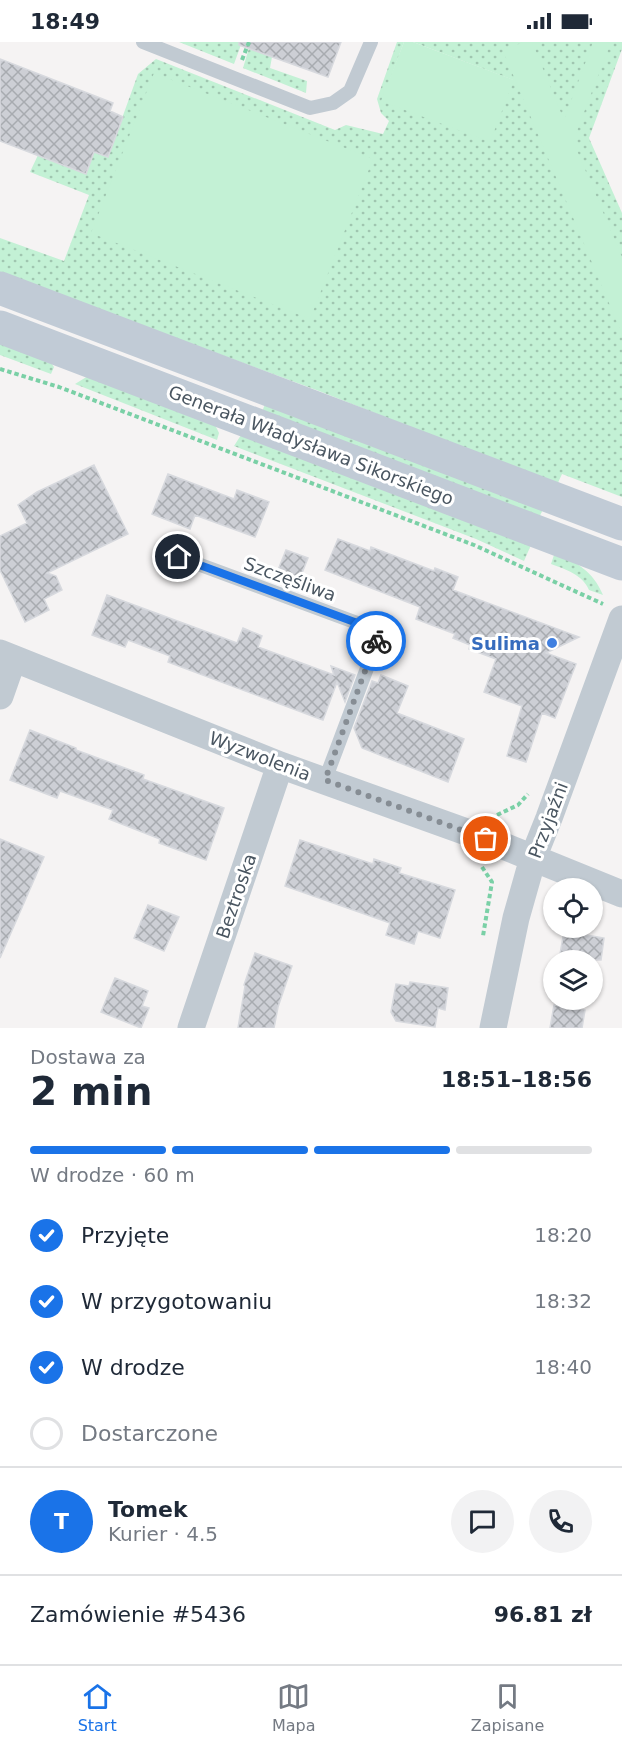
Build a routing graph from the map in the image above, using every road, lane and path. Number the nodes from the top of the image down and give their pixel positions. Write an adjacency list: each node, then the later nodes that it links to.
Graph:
1 (143, 42): 3 (lane)
2 (249, 42): 4 (path)
3 (371, 42)
4 (240, 66)
5 (0, 288): 8 (main road, Generała Władysława Sikorskiego)
6 (0, 327): 10 (main road, Generała Władysława Sikorskiego)
7 (0, 369): 11 (path)
8 (622, 524)
9 (178, 557): 15 (lane, Szczęśliwa)
10 (622, 564)
11 (617, 613): 16 (street, Przyjaźni)
12 (7, 656): 13 (street); 14 (street, Wyzwolenia)
13 (0, 696)
14 (280, 765): 15 (street, Wyzwolenia); 20 (street, Beztroska)
15 (325, 780): 16 (street, Wyzwolenia)
16 (532, 858): 18 (street, Wyzwolenia); 21 (street, Przyjaźni)
17 (477, 859): 19 (path)
18 (622, 894)
19 (481, 946)
20 (191, 1028)
21 (493, 1028)

